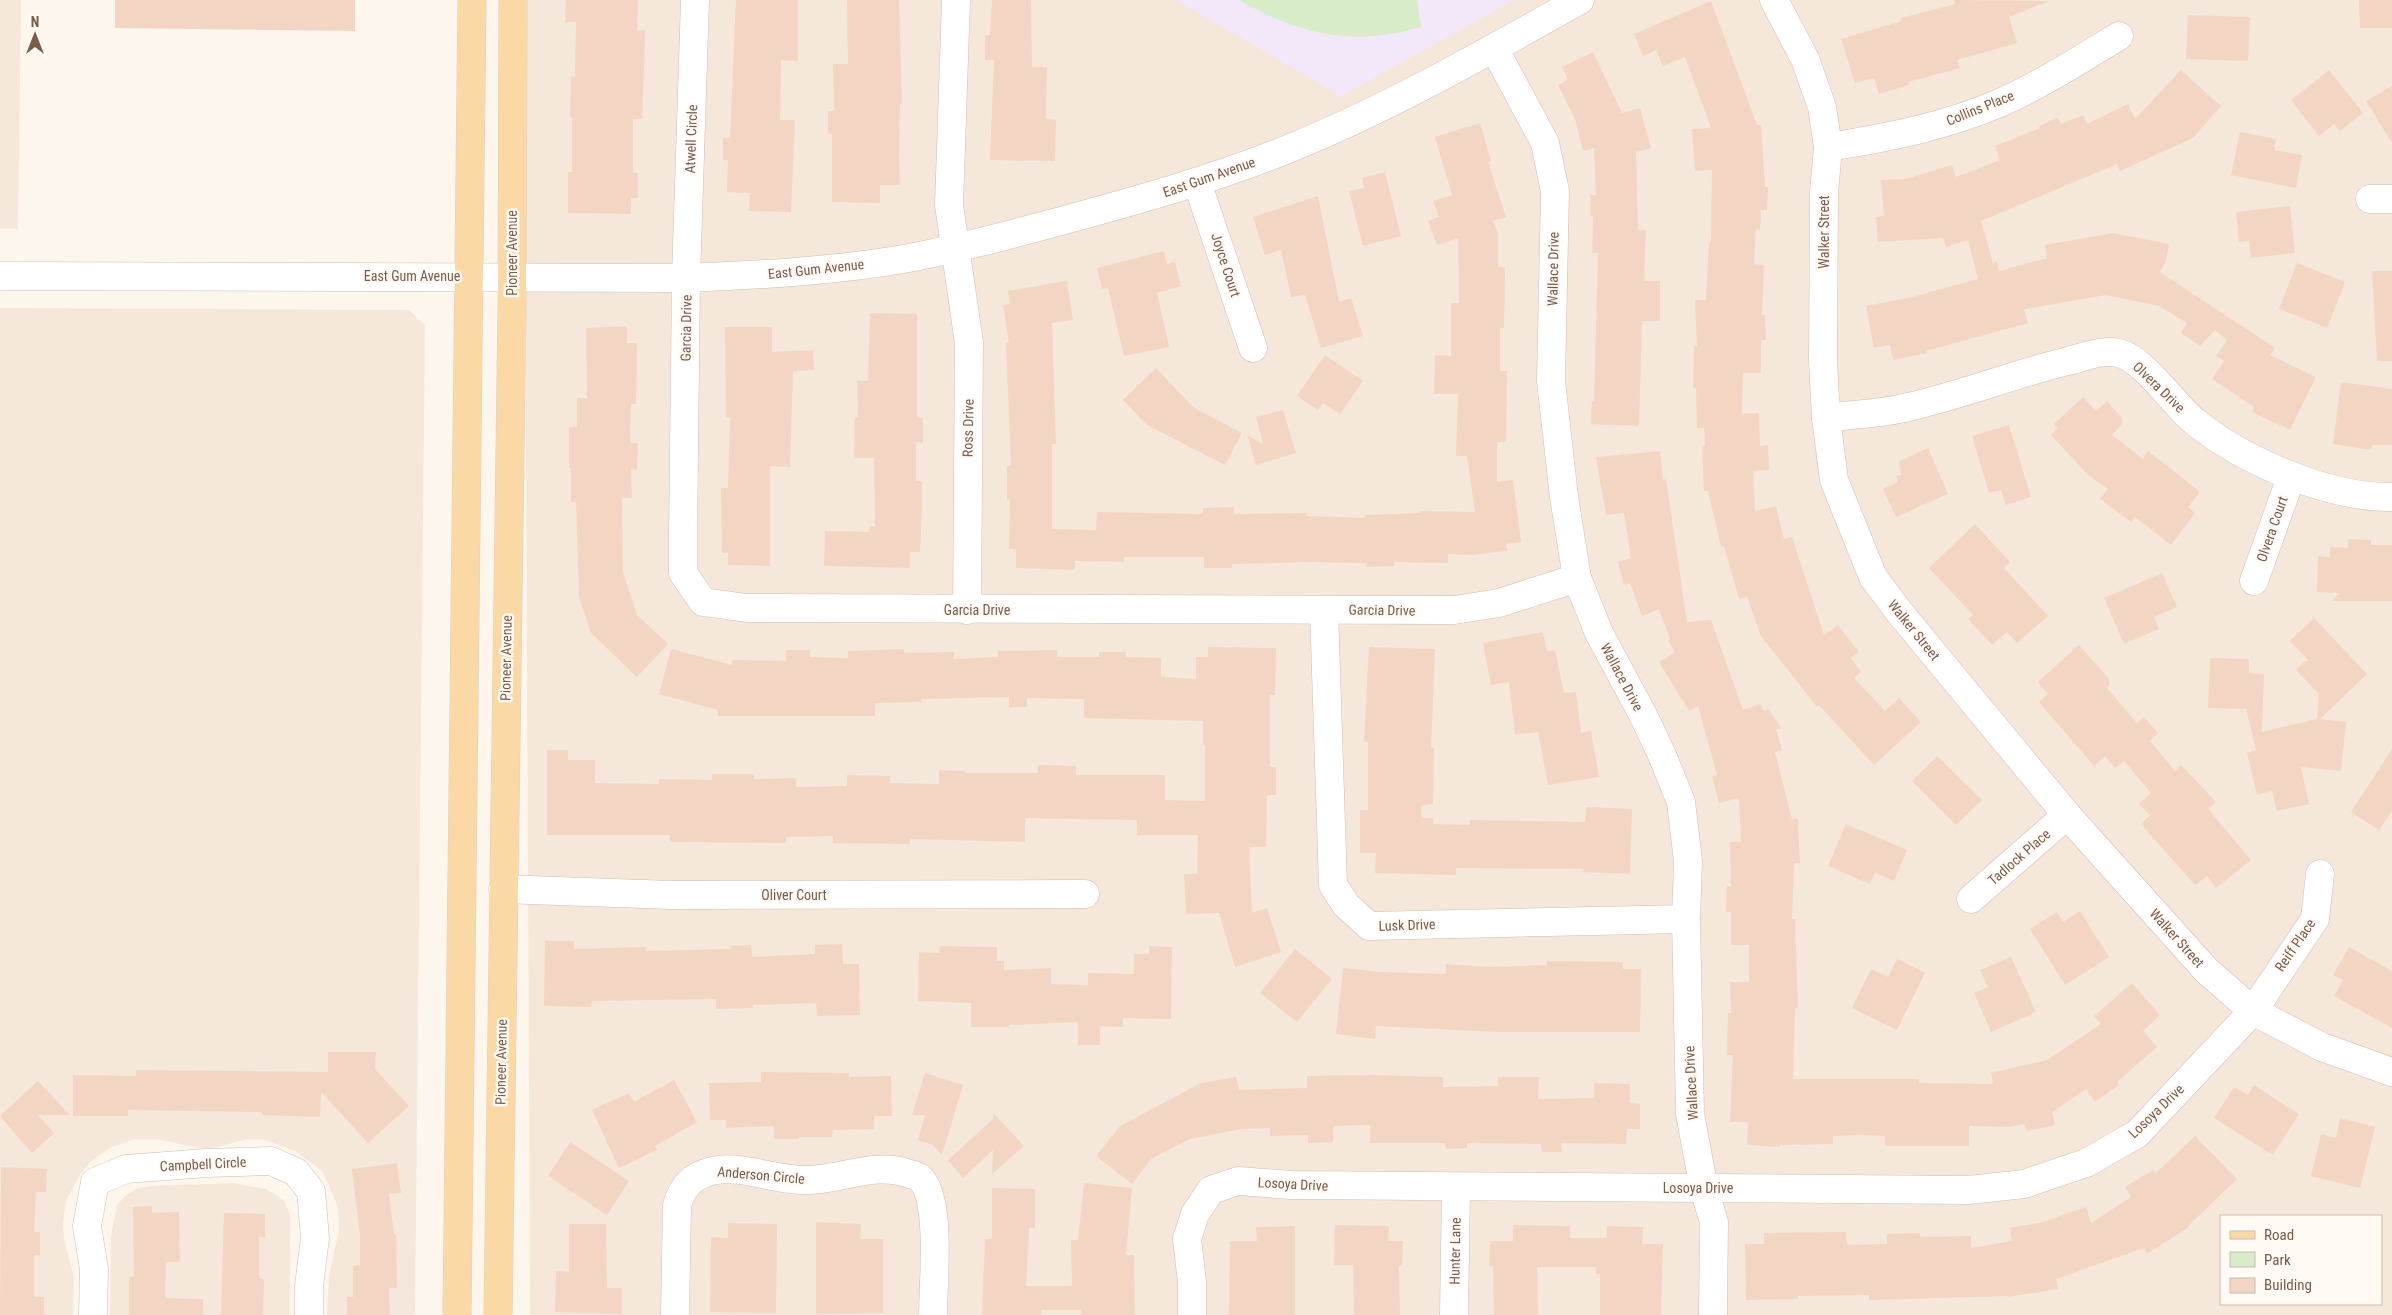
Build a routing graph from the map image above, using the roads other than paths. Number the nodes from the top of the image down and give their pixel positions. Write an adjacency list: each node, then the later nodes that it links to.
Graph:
1 (472, 0): 13 (main road)
2 (513, 0): 14 (main road, Pioneer Avenue)
3 (695, 0): 15 (street, Atwell Circle)
4 (956, 0): 11 (street)
5 (1580, 0): 8 (street, East Gum Avenue)
6 (1774, 0): 9 (street, Walker Street)
7 (2119, 36): 9 (street, Collins Place)
8 (1494, 48): 10 (street, East Gum Avenue); 20 (street, Wallace Drive)
9 (1828, 147): 17 (street, Walker Street)
10 (1197, 182): 11 (street, East Gum Avenue); 16 (street, Joyce Court)
11 (956, 248): 15 (street, East Gum Avenue); 22 (street, Ross Drive)
12 (0, 276): 13 (street, East Gum Avenue)
13 (468, 276): 14 (street, East Gum Avenue); 36 (main road)
14 (512, 276): 15 (street, East Gum Avenue); 26 (main road, Pioneer Avenue)
15 (686, 278): 22 (street, Garcia Drive)
16 (1253, 348)
17 (1826, 418): 18 (street, Olvera Drive); 24 (street, Walker Street)
18 (2291, 476): 19 (street, Olvera Drive); 21 (street, Olvera Court)
19 (2392, 497)
20 (1577, 578): 23 (street, Garcia Drive); 29 (street, Wallace Drive)
21 (2254, 581)
22 (967, 610): 23 (street, Garcia Drive)
23 (1324, 610): 29 (street, Lusk Drive)
24 (2067, 815): 28 (street, Tadlock Place); 30 (street, Walker Street)
25 (2320, 874): 30 (street, Reiff Place)
26 (503, 889): 27 (street, Oliver Court); 37 (main road, Pioneer Avenue)
27 (1085, 894)
28 (1971, 899)
29 (1686, 919): 33 (street, Wallace Drive)
30 (2253, 1011): 31 (street, Walker Street); 33 (street, Losoya Drive)
31 (2392, 1072)
32 (1456, 1187): 33 (street, Losoya Drive); 40 (street, Losoya Drive); 41 (street, Hunter Lane)
33 (1704, 1189): 42 (street, Wallace Drive)
34 (94, 1315): 35 (street, Campbell Circle)
35 (309, 1315)
36 (457, 1315)
37 (498, 1315)
38 (675, 1315): 39 (street, Anderson Circle)
39 (933, 1315)
40 (1192, 1315)
41 (1454, 1315)
42 (1713, 1315)

